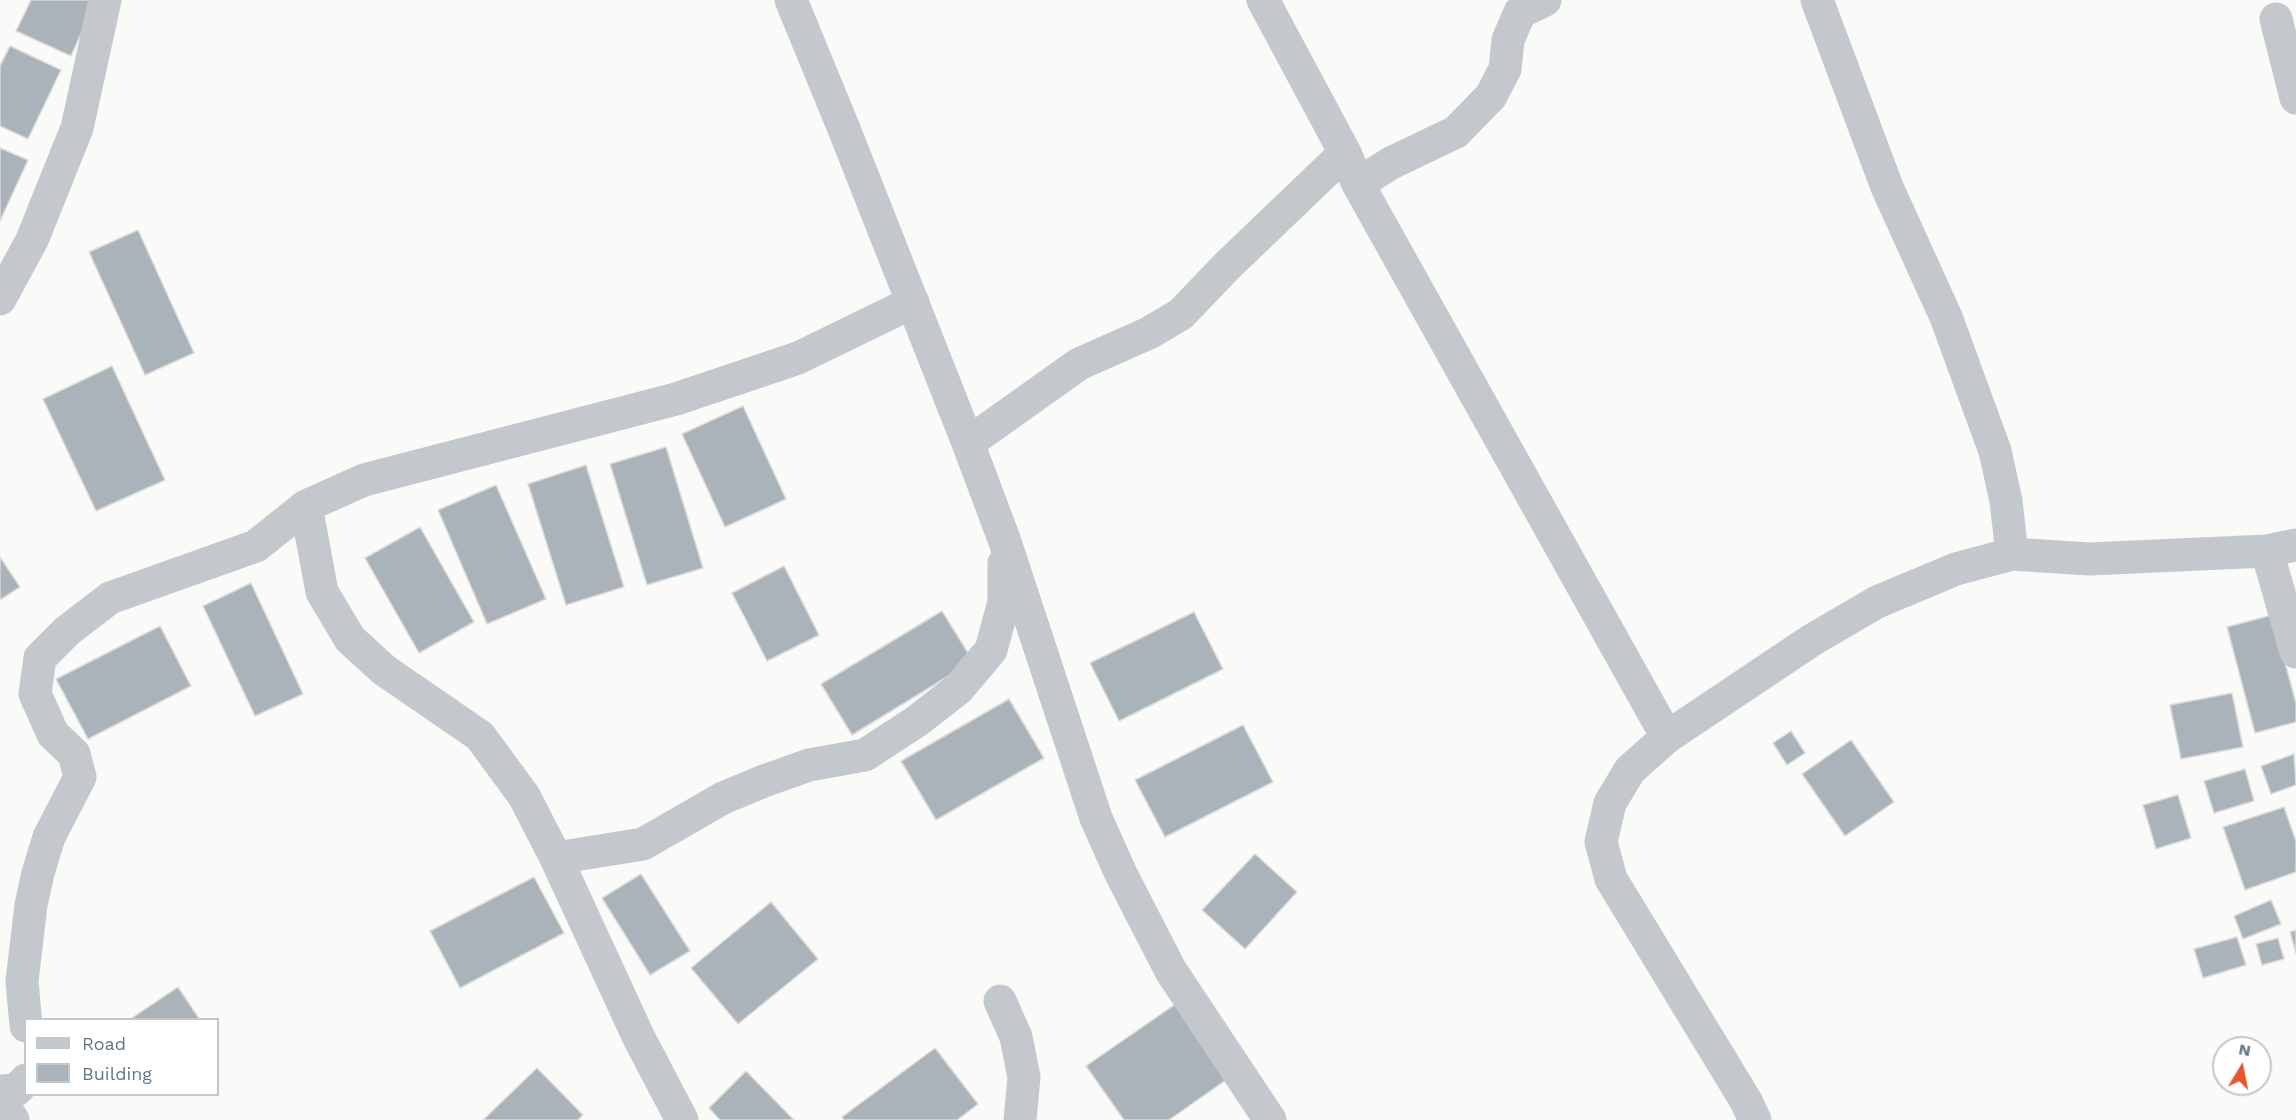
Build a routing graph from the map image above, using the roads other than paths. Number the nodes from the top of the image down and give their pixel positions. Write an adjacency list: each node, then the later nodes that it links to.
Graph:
1 (105, 0): 10 (street)
2 (791, 0): 11 (street)
3 (1263, 0): 8 (street)
4 (1545, 0): 9 (street)
5 (1817, 0): 16 (street)
6 (2276, 19): 7 (street)
7 (2296, 98)
8 (1346, 153): 9 (street); 12 (street)
9 (1358, 184): 18 (street)
10 (0, 299)
11 (913, 302): 12 (street); 13 (street)
12 (968, 443): 14 (street)
13 (306, 506): 19 (street); 21 (street)
14 (1004, 539): 19 (street); 28 (street)
15 (2282, 548): 16 (street); 17 (street)
16 (2012, 554): 18 (street)
17 (2296, 652)
18 (1667, 737): 29 (street)
19 (556, 858): 26 (street)
20 (1000, 1001): 27 (street)
21 (25, 1018)
22 (24, 1082): 23 (street)
23 (0, 1091)
24 (0, 1100): 25 (street)
25 (13, 1120)
26 (682, 1120)
27 (1020, 1120)
28 (1270, 1120)
29 (1755, 1120)

